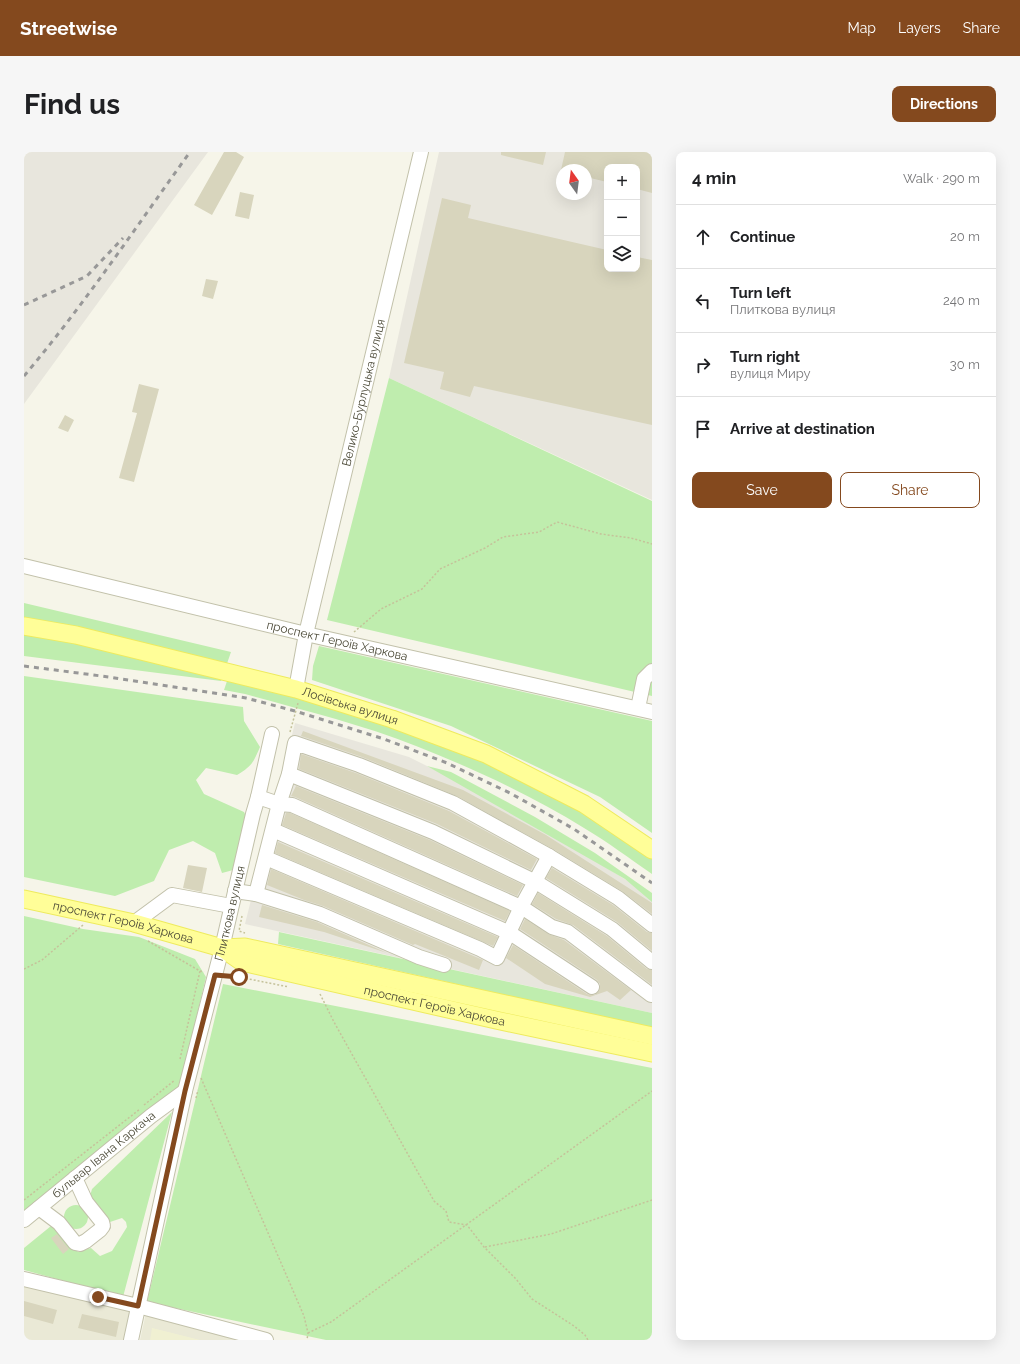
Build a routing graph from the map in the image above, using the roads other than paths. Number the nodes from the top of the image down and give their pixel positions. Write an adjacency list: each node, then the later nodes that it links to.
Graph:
1 (421, 152): 4 (street, Велико-Бурлуцька вулиця)
2 (24, 566): 4 (street, проспект Героїв Харкова)
3 (24, 626): 6 (main road, Лосівська вулиця)
4 (306, 634): 6 (street); 7 (street, проспект Героїв Харкова)
5 (652, 671): 7 (street)
6 (296, 689): 14 (main road, Лосівська вулиця)
7 (638, 708): 8 (street, проспект Героїв Харкова)
8 (652, 712)
9 (272, 734): 11 (street, Плиткова вулиця)
10 (289, 774): 12 (street); 15 (street); 17 (street)
11 (258, 797): 12 (street); 18 (street, Плиткова вулиця)
12 (279, 804): 13 (street); 22 (street)
13 (273, 830): 16 (street); 25 (street)
14 (652, 850)
15 (549, 856): 17 (street); 24 (street)
16 (266, 858): 19 (street); 25 (street)
17 (536, 882): 22 (street); 27 (street)
18 (235, 891): 19 (street); 21 (street, Плиткова вулиця)
19 (256, 894): 28 (street)
20 (24, 899): 23 (main road, проспект Героїв Харкова)
21 (231, 906): 23 (street); 26 (street, Плиткова вулиця)
22 (521, 907): 25 (street); 30 (street)
23 (134, 923): 26 (main road, проспект Героїв Харкова)
24 (652, 925)
25 (510, 933): 29 (street)
26 (222, 948): 31 (main road, проспект Героїв Харкова); 32 (main road, проспект Героїв Харкова); 33 (street, Плиткова вулиця)
27 (652, 962)
28 (444, 965)
29 (592, 987)
30 (651, 995)
31 (652, 1036)
32 (652, 1053)
33 (185, 1091): 34 (street, бульвар Івана Каркача); 38 (street, Плиткова вулиця)
34 (75, 1178): 35 (street, бульвар Івана Каркача); 35 (street)
35 (39, 1208): 36 (street, бульвар Івана Каркача)
36 (24, 1220)
37 (24, 1279): 38 (street)
38 (138, 1306): 39 (street, Плиткова вулиця); 40 (street)
39 (131, 1340)
40 (266, 1340)

